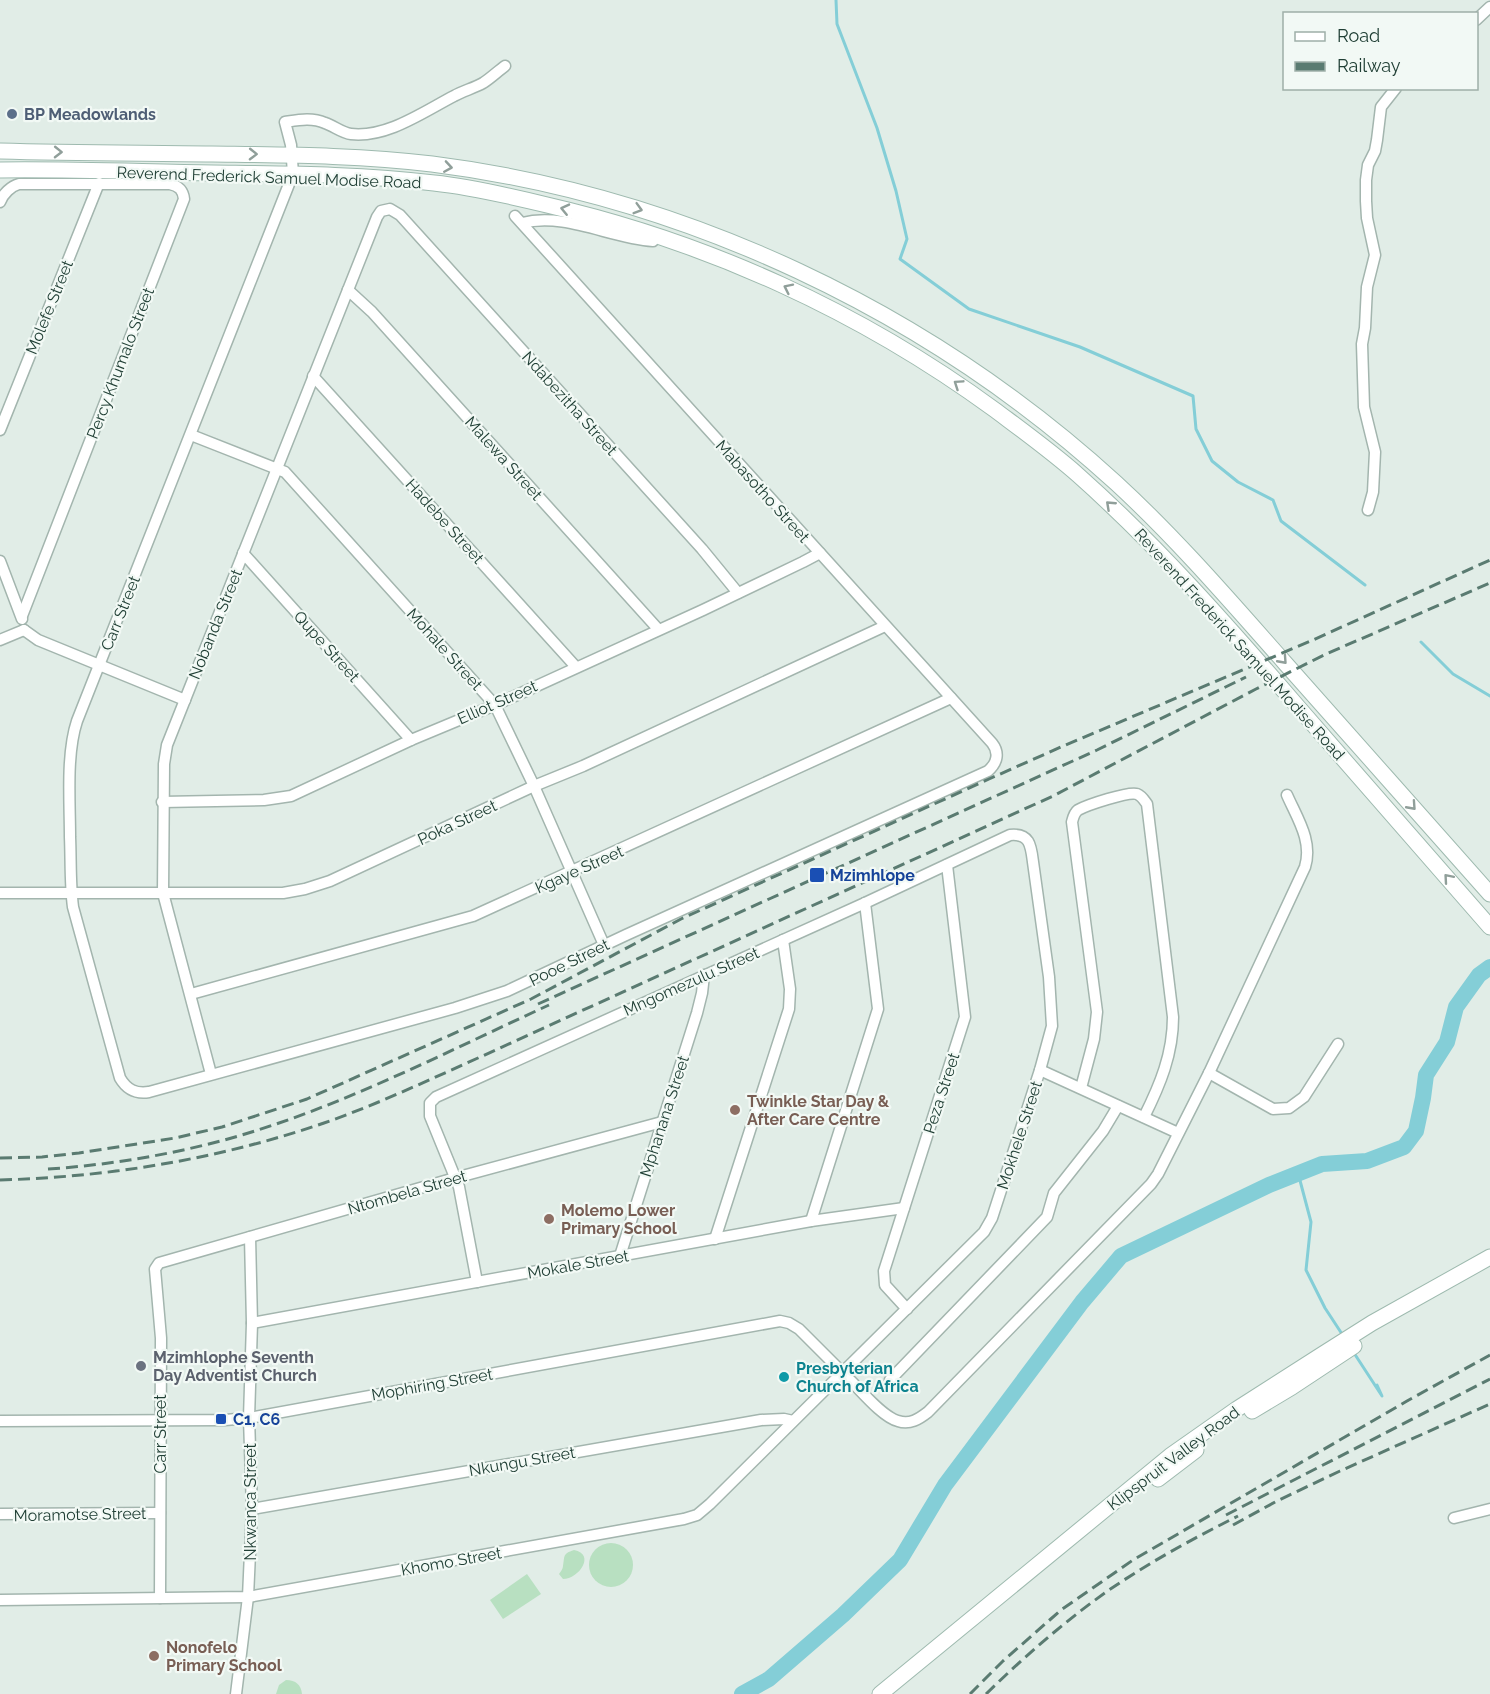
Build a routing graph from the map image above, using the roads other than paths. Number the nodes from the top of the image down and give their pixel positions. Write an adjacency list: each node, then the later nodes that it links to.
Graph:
1 (1490, 7): 2 (street)
2 (1478, 18)
3 (505, 66): 6 (street, Carr Street)
4 (1394, 90): 18 (street)
5 (0, 152): 6 (main road, Reverend Frederick Samuel Modise Road, one-way to 6)
6 (292, 155): 8 (street, Carr Street); 44 (main road, Reverend Frederick Samuel Modise Road, one-way to 44)
7 (4, 171): 8 (main road, Reverend Frederick Samuel Modise Road)
8 (293, 174): 12 (main road, Reverend Frederick Samuel Modise Road, one-way to 8); 16 (street, Carr Street)
9 (99, 183): 10 (street, Percy Khumalo Street); 15 (street, Molefe Street); 23 (street, Percy Khumalo Street)
10 (0, 202)
11 (400, 215): 13 (street, Nobanda Street); 22 (street, Ndabezitha Street)
12 (674, 241): 20 (street, Mabasotho Street); 46 (main road, Reverend Frederick Samuel Modise Road, one-way to 12)
13 (348, 290): 14 (street, Nobanda Street); 25 (street, Malewa Street)
14 (313, 376): 17 (street, Nobanda Street); 29 (street, Hadebe Street)
15 (0, 429)
16 (191, 435): 17 (street, Mohale Street); 28 (street, Carr Street)
17 (277, 468): 19 (street, Nobanda Street); 32 (street, Mohale Street)
18 (1368, 510)
19 (243, 553): 31 (street, Nobanda Street); 33 (street, Qupe Street)
20 (820, 553): 22 (street, Elliot Street); 24 (street, Mabasotho Street)
21 (0, 561): 23 (street)
22 (738, 593): 25 (street, Elliot Street)
23 (22, 616): 26 (street)
24 (885, 626): 30 (street, Mabasotho Street); 35 (street, Poka Street)
25 (658, 629): 29 (street, Elliot Street)
26 (24, 630): 27 (street); 28 (street)
27 (0, 640)
28 (99, 665): 31 (street); 42 (street, Carr Street)
29 (576, 667): 32 (street, Elliot Street)
30 (951, 698): 34 (street, Mabasotho Street); 40 (street, Kgaye Street)
31 (185, 699): 37 (street, Nobanda Street)
32 (495, 705): 33 (street, Elliot Street); 35 (street, Mohale Street)
33 (411, 740): 37 (street, Elliot Street)
34 (990, 769): 48 (street, Pooe Street)
35 (534, 786): 40 (street, Mohale Street); 43 (street, Poka Street)
36 (1287, 795): 53 (street, Mophiring Street)
37 (162, 802): 43 (street, Nobanda Street)
38 (1027, 839): 39 (street, Mngomezulu Street); 52 (street, Mokhele Street)
39 (947, 865): 45 (street, Mngomezulu Street); 62 (street, Peza Street)
40 (570, 872): 48 (street, Mohale Street); 50 (street, Kgaye Street)
41 (0, 893): 42 (street, Poka Street)
42 (71, 893): 43 (street, Poka Street); 55 (street, Carr Street)
43 (163, 893): 50 (street, Nobanda Street)
44 (1490, 894)
45 (866, 903): 47 (street, Mngomezulu Street); 63 (street)
46 (1488, 924)
47 (783, 940): 49 (street, Mngomezulu Street); 65 (street)
48 (604, 945): 54 (street, Pooe Street)
49 (704, 975): 59 (street, Mphanana Street); 61 (street, Mngomezulu Street)
50 (191, 994): 54 (street, Nobanda Street)
51 (1338, 1044): 53 (street)
52 (1040, 1070): 56 (street); 71 (street, Mokhele Street)
53 (1209, 1073): 60 (street, Mophiring Street)
54 (211, 1074): 55 (street, Pooe Street)
55 (127, 1087)
56 (1081, 1088): 57 (street); 58 (street)
57 (1118, 1106): 58 (street); 76 (street)
58 (1144, 1117): 60 (street)
59 (662, 1122): 61 (street, Ntombela Street); 66 (street, Mphanana Street)
60 (1179, 1133): 75 (street, Mophiring Street)
61 (455, 1178): 64 (street, Ntombela Street); 70 (street)
62 (904, 1208): 63 (street, Mokale Street); 71 (street, Peza Street)
63 (811, 1221): 65 (street, Mokale Street)
64 (250, 1237): 69 (street, Ntombela Street); 72 (street, Nkwanca Street)
65 (715, 1239): 66 (street, Mokale Street)
66 (620, 1256): 70 (street, Mokale Street)
67 (1490, 1257): 73 (main road, Klipspruit Valley Road)
68 (1490, 1268): 73 (main road, Klipspruit Valley Road)
69 (155, 1269): 78 (street, Carr Street)
70 (477, 1282): 72 (street, Mokale Street)
71 (907, 1309): 75 (street, Mokhele Street)
72 (252, 1323): 77 (street, Nkwanca Street)
73 (1375, 1327): 74 (main road, Klipspruit Valley Road)
74 (1325, 1359): 90 (main road, Klipspruit Valley Road); 91 (main road, Klipspruit Valley Road)
75 (842, 1372): 77 (street, Mophiring Street); 80 (street, Khomo Street)
76 (890, 1380)
77 (249, 1418): 78 (street, Mophiring Street); 81 (street, Nkwanca Street)
78 (160, 1420): 79 (street, Mophiring Street); 83 (street, Carr Street)
79 (0, 1421)
80 (793, 1421): 81 (street, Nkungu Street); 86 (street, Khomo Street)
81 (252, 1509): 86 (street, Nkwanca Street)
82 (1490, 1509): 85 (street)
83 (160, 1513): 84 (street, Moramotse Street); 87 (street, Carr Street)
84 (0, 1514)
85 (1454, 1518)
86 (248, 1597): 87 (street, Khomo Street); 89 (street, Nkwanca Street)
87 (160, 1598): 88 (street, Khomo Street)
88 (0, 1600)
89 (236, 1694)
90 (880, 1694)
91 (895, 1694)

